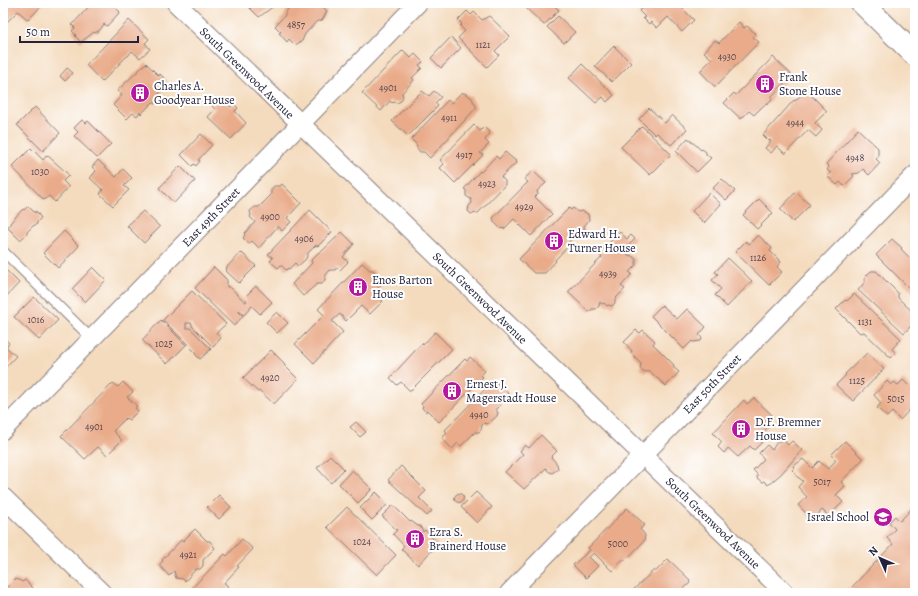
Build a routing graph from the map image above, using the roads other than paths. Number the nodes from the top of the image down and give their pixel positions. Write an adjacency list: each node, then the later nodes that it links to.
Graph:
1 (176, 3): 5 (street, South Greenwood Avenue)
2 (418, 3): 5 (street, East 49th Street)
3 (862, 3): 4 (street)
4 (915, 55)
5 (300, 124): 8 (street, East 49th Street); 10 (street, South Greenwood Avenue)
6 (915, 175): 10 (street, East 50th Street)
7 (3, 251): 8 (lane)
8 (92, 339): 9 (street, East 49th Street)
9 (3, 430)
10 (643, 455): 13 (street, East 50th Street); 14 (street, South Greenwood Avenue)
11 (3, 497): 12 (street)
12 (102, 593)
13 (509, 593)
14 (785, 593)

